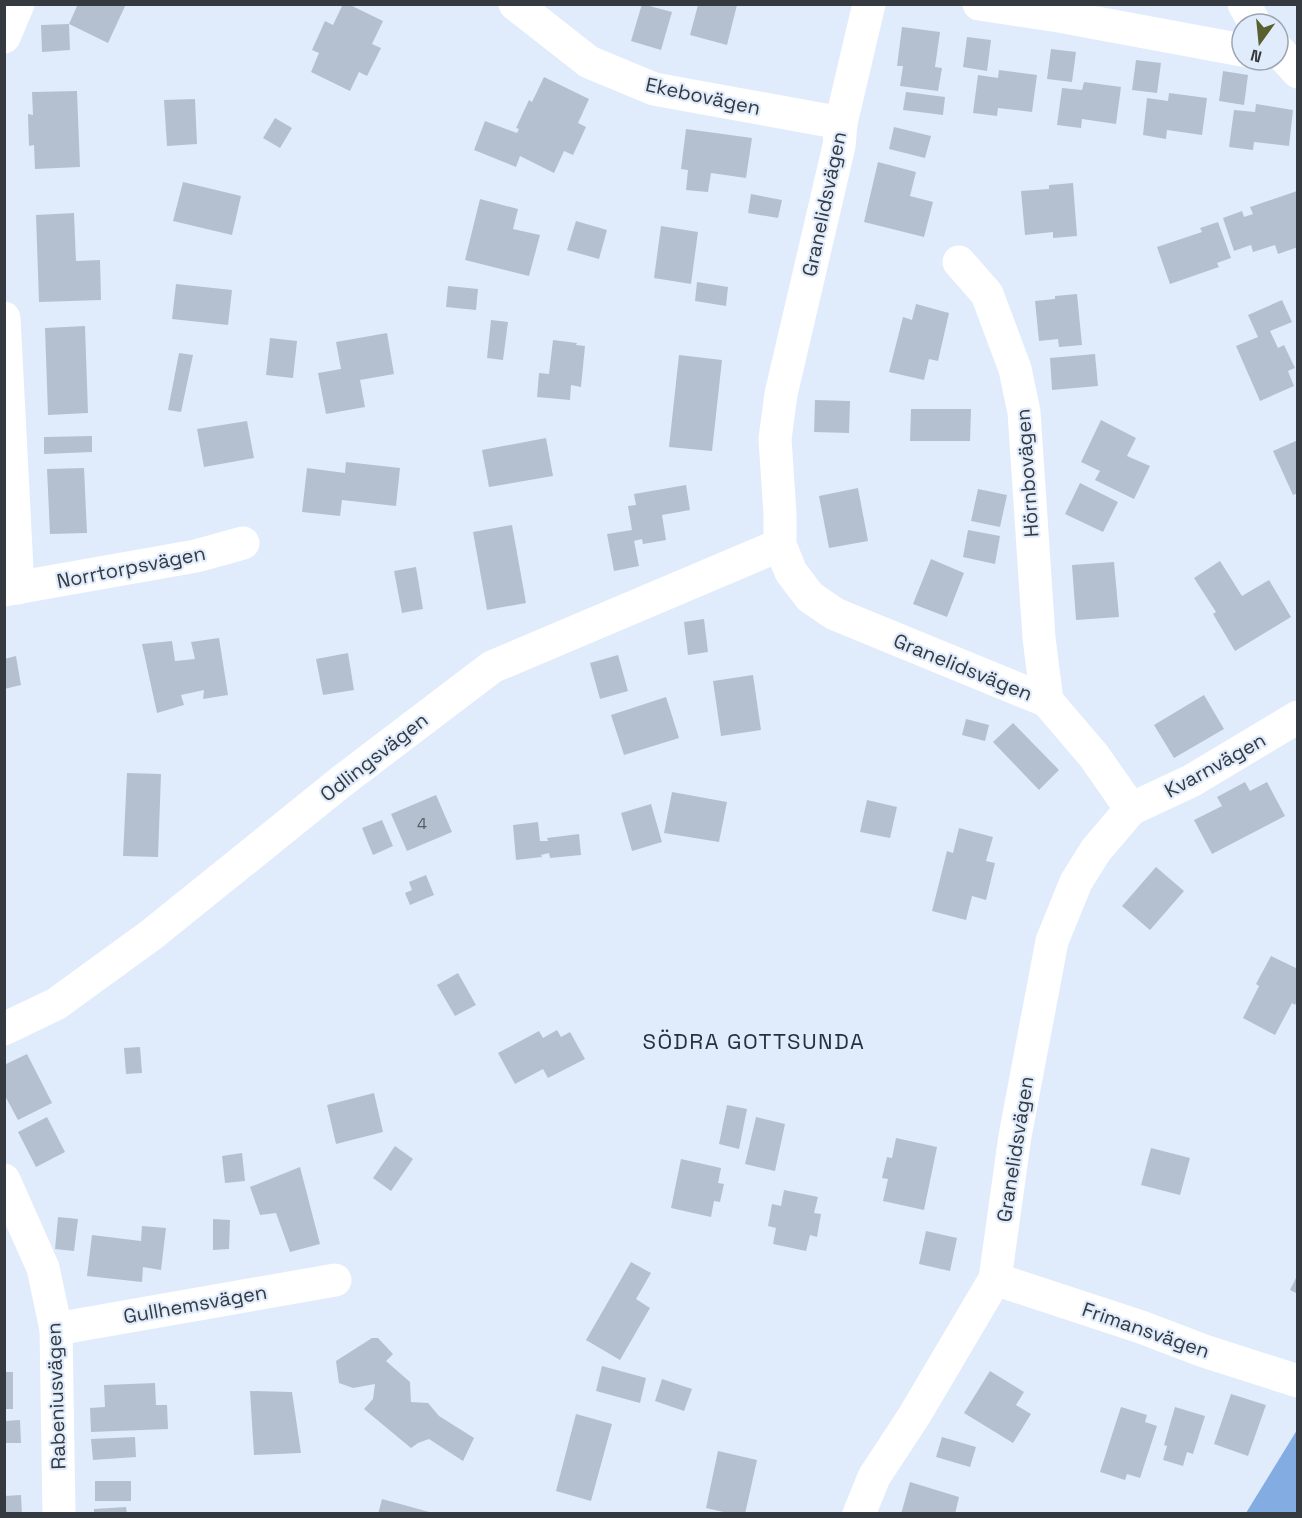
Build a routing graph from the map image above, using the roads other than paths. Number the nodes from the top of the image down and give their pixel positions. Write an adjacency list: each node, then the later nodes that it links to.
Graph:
1 (18, 4): 5 (street)
2 (515, 4): 7 (street, Ekebovägen)
3 (869, 4): 7 (street, Granelidsvägen)
4 (979, 4): 6 (street)
5 (4, 37)
6 (1230, 48)
7 (841, 123): 11 (street, Granelidsvägen)
8 (959, 262): 13 (street, Hörnbovägen)
9 (4, 318): 12 (street, Norrtorpsvägen)
10 (243, 543): 12 (street, Norrtorpsvägen)
11 (780, 546): 13 (street, Granelidsvägen); 16 (street, Odlingsvägen)
12 (11, 589)
13 (1047, 701): 15 (street, Granelidsvägen)
14 (1298, 717): 15 (street, Kvarnvägen)
15 (1131, 809): 18 (street, Granelidsvägen)
16 (4, 1029)
17 (4, 1180): 20 (street, Rabeniusvägen)
18 (995, 1279): 21 (street, Frimansvägen); 23 (street, Granelidsvägen)
19 (335, 1280): 20 (street, Gullhemsvägen)
20 (56, 1329): 22 (street, Rabeniusvägen)
21 (1298, 1381)
22 (59, 1514)
23 (860, 1514)

